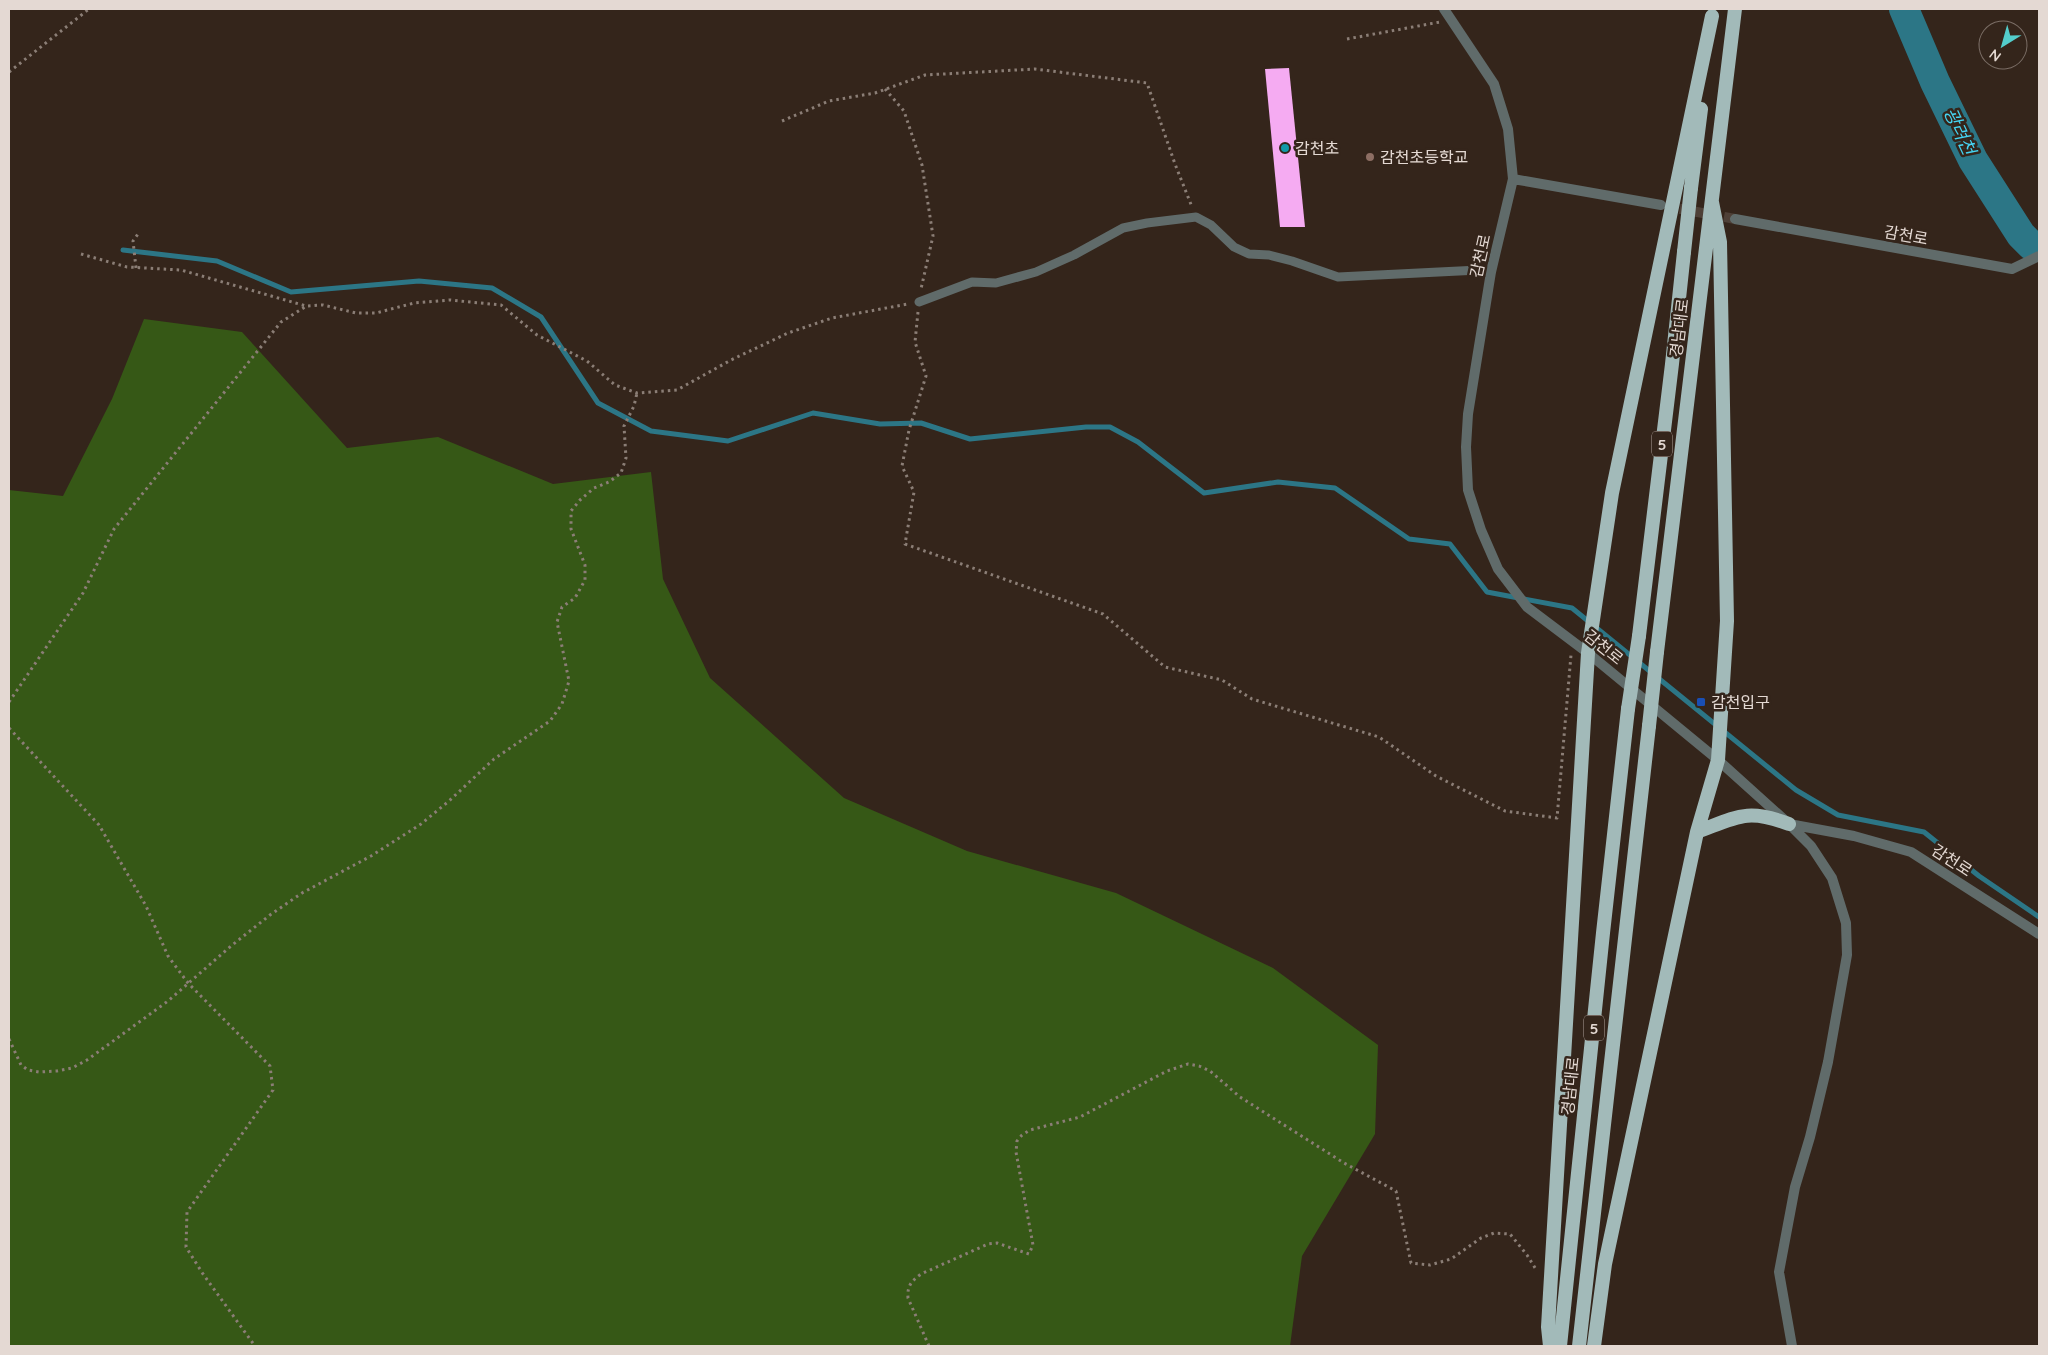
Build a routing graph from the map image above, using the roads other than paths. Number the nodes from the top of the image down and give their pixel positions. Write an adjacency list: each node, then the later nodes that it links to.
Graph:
1 (1444, 9): 5 (street, 감천로)
2 (1452, 9): 5 (street)
3 (1735, 9): 7 (highway, 경남대로)
4 (1713, 12): 13 (highway); 19 (highway, 경남대로 / 5, bridge)
5 (1450, 21): 6 (street, 감천로)
6 (1513, 178): 8 (street); 11 (street, 감천로)
7 (1712, 202): 14 (highway); 20 (highway, 경남대로 / 5, bridge)
8 (1661, 206)
9 (1736, 219): 10 (street, 감천로)
10 (2039, 256)
11 (1491, 272): 12 (lane); 13 (street, 감천로)
12 (919, 302)
13 (1588, 654): 14 (street, 감천로); 18 (highway)
14 (1718, 760): 15 (street, 감천로); 16 (highway)
15 (1789, 824): 16 (highway); 17 (street, 감천로); 22 (street)
16 (1697, 832): 21 (highway)
17 (2039, 934)
18 (1550, 1346)
19 (1560, 1346)
20 (1579, 1346)
21 (1594, 1346)
22 (1792, 1346)

